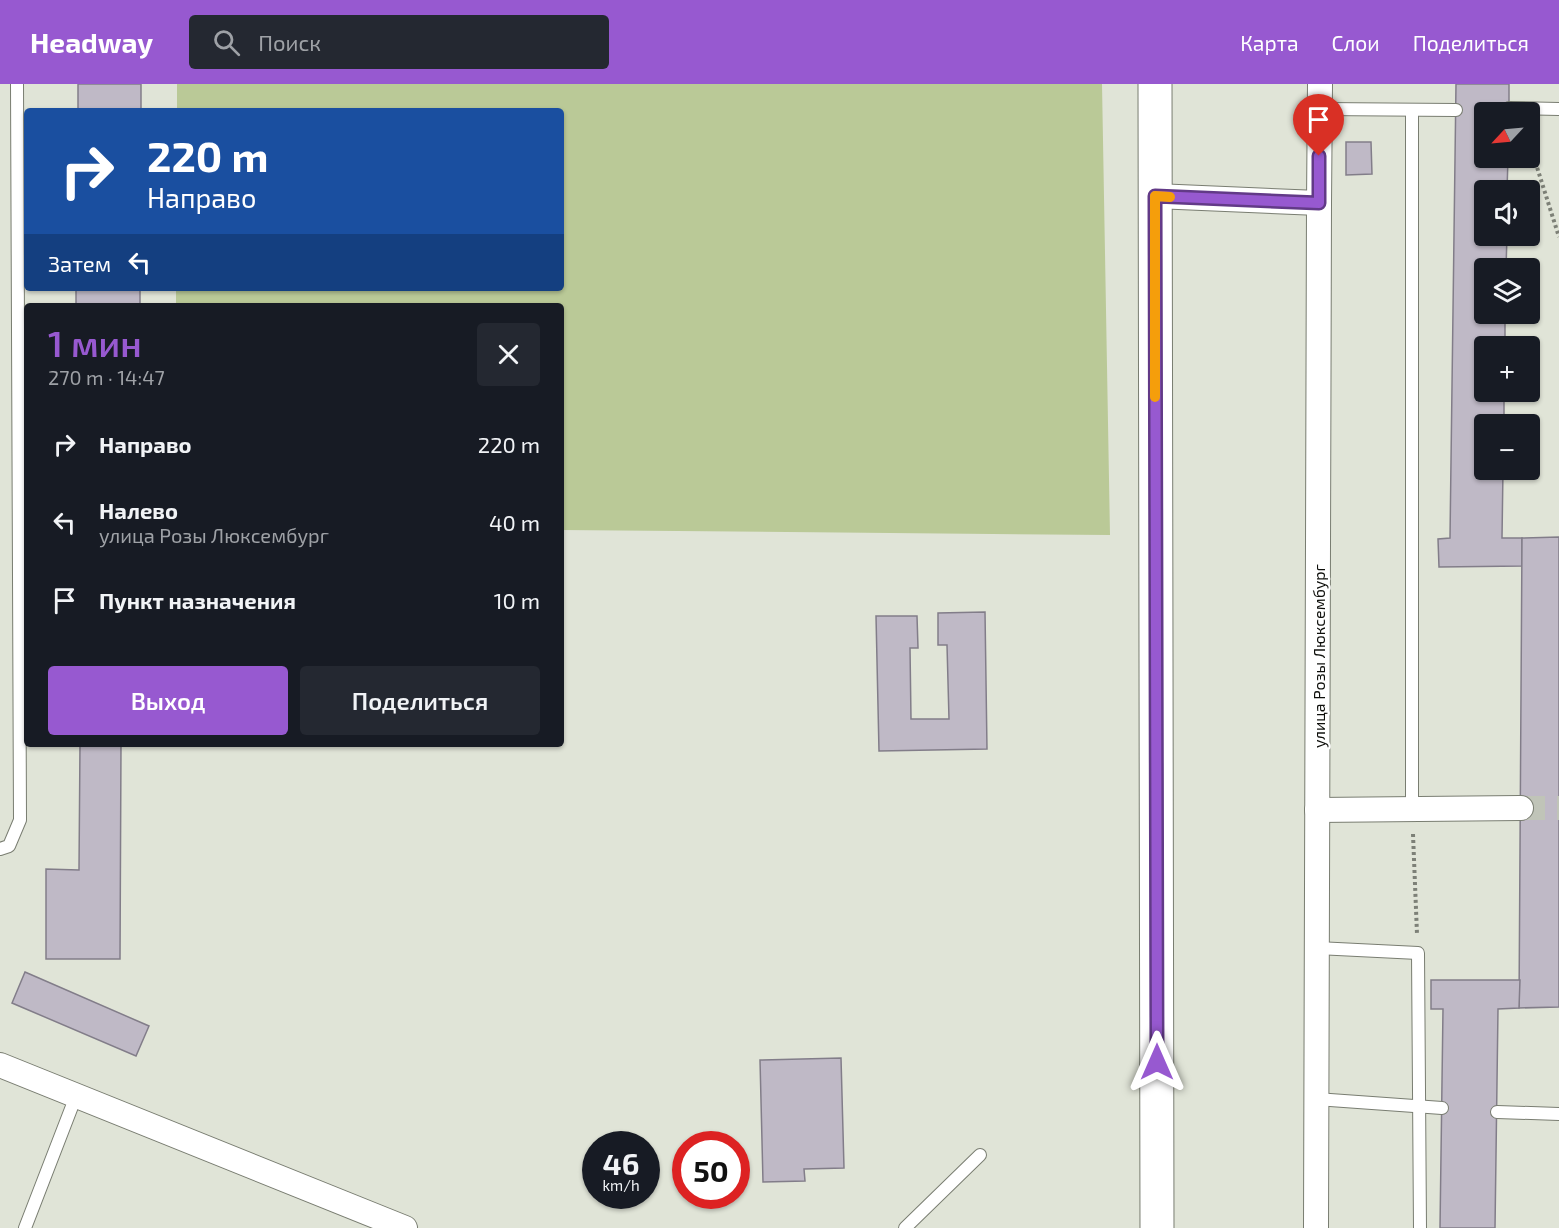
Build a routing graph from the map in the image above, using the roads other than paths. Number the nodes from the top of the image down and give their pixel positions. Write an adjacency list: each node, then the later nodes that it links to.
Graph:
1 (17, 84): 14 (lane)
2 (1155, 84): 9 (main road)
3 (1320, 84): 4 (street, улица Розы Люксембург)
4 (1320, 109): 7 (lane); 10 (street, улица Розы Люксембург)
5 (1540, 109): 6 (lane)
6 (1559, 109)
7 (1412, 110): 8 (lane); 12 (lane)
8 (1456, 110)
9 (1155, 196): 10 (street); 27 (main road)
10 (1319, 203): 13 (street, улица Розы Люксембург)
11 (1521, 808): 12 (street)
12 (1412, 809): 13 (street)
13 (1317, 810): 15 (street, улица Розы Люксембург)
14 (0, 849)
15 (1317, 948): 18 (street, улица Розы Люксембург); 19 (lane)
16 (0, 1065): 17 (street)
17 (76, 1096): 24 (street); 25 (lane)
18 (1316, 1099): 19 (lane); 28 (street, улица Розы Люксембург)
19 (1420, 1106): 20 (lane); 29 (lane)
20 (1442, 1108)
21 (1497, 1112): 22 (lane)
22 (1559, 1114)
23 (980, 1155): 26 (lane)
24 (400, 1227)
25 (25, 1228)
26 (905, 1228)
27 (1157, 1228)
28 (1316, 1228)
29 (1420, 1228)

